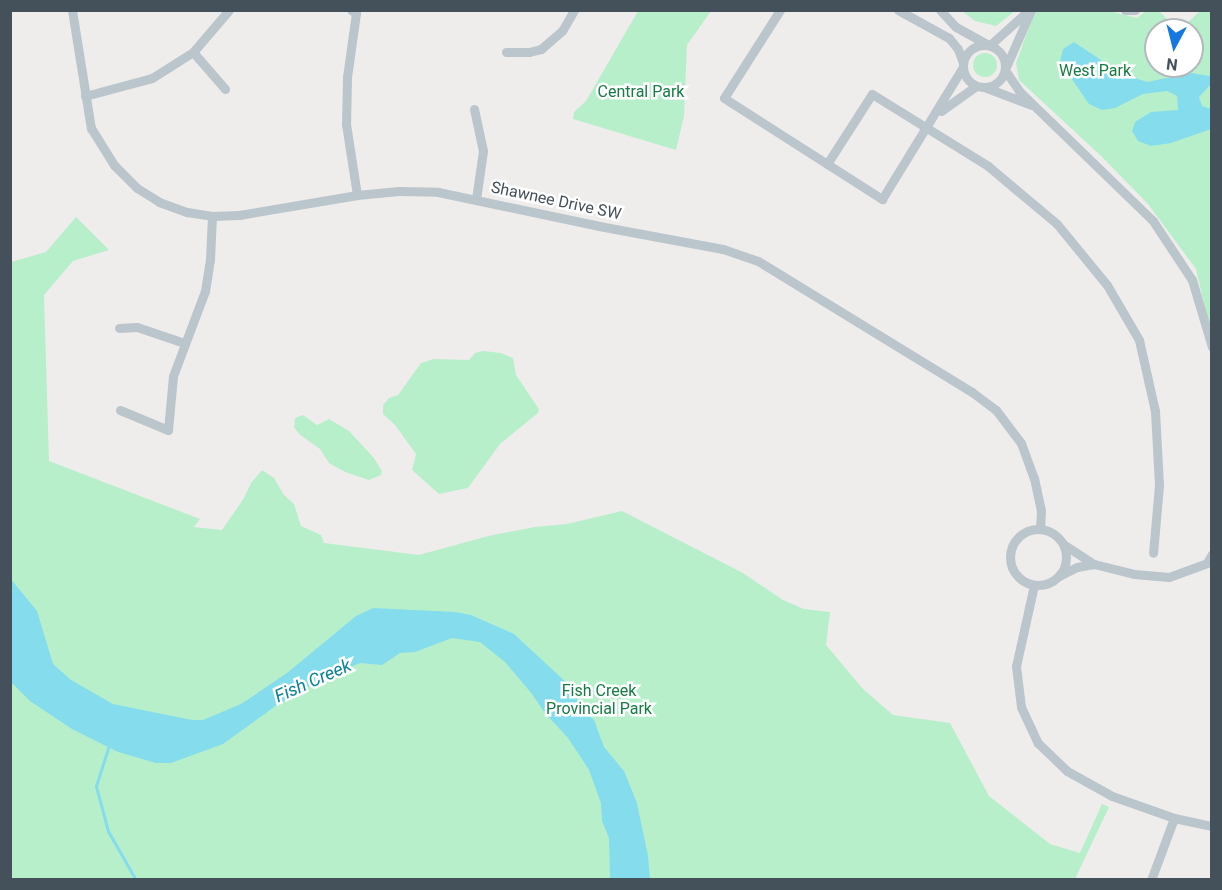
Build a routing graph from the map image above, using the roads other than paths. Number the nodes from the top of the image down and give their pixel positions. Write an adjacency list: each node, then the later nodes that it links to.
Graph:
1 (72, 10): 18 (street, Shawnee Drive SW)
2 (229, 10): 12 (street)
3 (351, 10): 23 (street)
4 (574, 10): 13 (street)
5 (780, 10): 22 (street)
6 (898, 10): 14 (street)
7 (940, 10): 11 (street)
8 (1030, 10): 11 (street); 15 (street)
9 (1125, 10): 10 (street)
10 (1135, 10)
11 (990, 45): 14 (street); 15 (street)
12 (193, 52): 17 (street); 18 (street)
13 (506, 52)
14 (963, 65): 16 (street); 21 (street)
15 (1006, 68): 16 (street); 19 (street)
16 (980, 87): 19 (street); 21 (street)
17 (225, 89)
18 (85, 96): 25 (street, Shawnee Drive SW)
19 (1036, 106): 28 (street)
20 (474, 109): 24 (street)
21 (930, 123): 22 (street); 22 (street); 32 (street)
22 (827, 164)
23 (357, 195): 24 (street, Shawnee Drive SW); 25 (street, Shawnee Drive SW)
24 (476, 199): 30 (street, Shawnee Drive SW)
25 (212, 216): 27 (street)
26 (119, 328): 27 (street)
27 (184, 343): 29 (street)
28 (1212, 347)
29 (120, 410)
30 (1040, 530): 31 (street); 36 (street)
31 (1063, 544): 34 (street); 35 (street)
32 (1154, 553)
33 (1212, 554): 34 (street)
34 (1094, 564): 35 (street)
35 (1059, 576): 36 (street)
36 (1034, 585): 37 (street)
37 (1174, 818): 38 (street); 39 (street)
38 (1212, 826)
39 (1151, 879)

